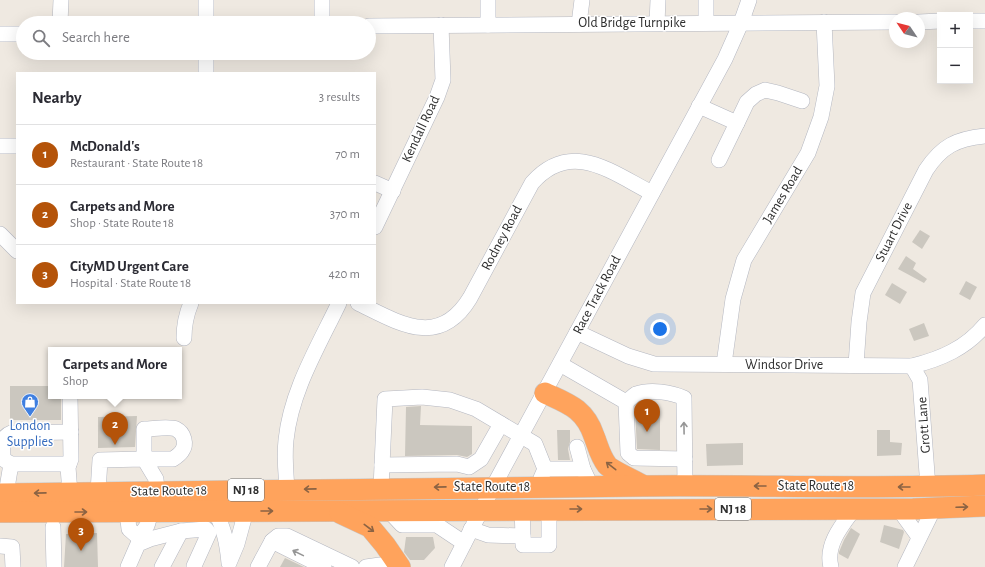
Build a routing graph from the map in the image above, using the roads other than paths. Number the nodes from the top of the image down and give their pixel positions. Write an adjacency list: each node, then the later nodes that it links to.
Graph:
1 (61, 0): 9 (street)
2 (206, 0): 10 (street)
3 (322, 0): 11 (street)
4 (488, 0): 21 (street)
5 (582, 0): 22 (street)
6 (658, 0): 18 (street)
7 (706, 0): 19 (street)
8 (749, 0): 20 (street, Race Track Road)
9 (60, 16)
10 (206, 16)
11 (322, 16)
12 (937, 21): 17 (street)
13 (973, 21): 14 (street)
14 (985, 21)
15 (824, 22): 16 (street, Old Bridge Turnpike); 20 (street, Old Bridge Turnpike); 49 (street, James Road)
16 (889, 22)
17 (925, 22)
18 (657, 23): 19 (street, Old Bridge Turnpike); 22 (street, Old Bridge Turnpike)
19 (706, 23): 20 (street, Old Bridge Turnpike)
20 (741, 23): 30 (street, Race Track Road)
21 (488, 24): 22 (street, Old Bridge Turnpike); 24 (street, Old Bridge Turnpike)
22 (580, 24)
23 (376, 26): 24 (street, Old Bridge Turnpike)
24 (441, 26): 37 (street, Kendall Road)
25 (0, 34): 26 (street)
26 (16, 34)
27 (206, 60): 28 (street)
28 (206, 72)
29 (802, 101): 31 (street)
30 (700, 106): 31 (street); 38 (street, Race Track Road)
31 (737, 123): 35 (street)
32 (985, 136): 50 (street, Stuart Drive)
33 (0, 146): 34 (street)
34 (16, 146)
35 (719, 160)
36 (376, 183): 37 (street)
37 (393, 191): 39 (street, Kendall Road)
38 (652, 193): 44 (street, Rodney Road); 46 (street, Race Track Road)
39 (376, 225)
40 (0, 234): 41 (street)
41 (16, 250)
42 (191, 304): 47 (street)
43 (339, 304): 72 (street)
44 (360, 304)
45 (985, 324): 51 (street, Windsor Drive)
46 (577, 332): 48 (street, Race Track Road); 49 (street, Windsor Drive)
47 (184, 338)
48 (560, 364): 52 (street, Race Track Road); 54 (street)
49 (724, 364): 50 (street, Windsor Drive)
50 (856, 365): 51 (street, Windsor Drive)
51 (912, 366): 70 (street, Grott Lane)
52 (545, 393): 57 (street, Race Track Road); 67 (highway, one-way to 52)
53 (70, 399): 56 (street)
54 (626, 402): 59 (street); 59 (street, one-way to 54)
55 (501, 424): 57 (street); 62 (street); 63 (street)
56 (71, 432): 60 (street); 61 (street)
57 (521, 435): 64 (street); 69 (street, Race Track Road)
58 (577, 447): 65 (street)
59 (685, 458): 68 (street)
60 (11, 464): 61 (street); 76 (street)
61 (70, 464): 75 (street)
62 (382, 465): 63 (street); 71 (street)
63 (468, 477): 69 (highway, State Route 18 / NJ 18); 71 (highway, State Route 18 / NJ 18, one-way to 71)
64 (541, 478): 65 (highway, State Route 18 / NJ 18); 69 (highway, State Route 18 / NJ 18)
65 (587, 478): 67 (highway, State Route 18 / NJ 18)
66 (985, 485): 70 (highway, State Route 18 / NJ 18)
67 (644, 486): 68 (highway, State Route 18 / NJ 18)
68 (685, 486): 70 (highway, State Route 18 / NJ 18, one-way to 68)
69 (493, 487): 80 (street, Race Track Road)
70 (928, 487)
71 (382, 488): 72 (highway, State Route 18 / NJ 18, one-way to 72)
72 (287, 489): 73 (highway, State Route 18 / NJ 18)
73 (157, 491): 74 (highway, State Route 18 / NJ 18); 74 (street)
74 (98, 492): 75 (highway, State Route 18 / NJ 18)
75 (70, 493): 76 (highway, State Route 18 / NJ 18, one-way to 76)
76 (2, 500): 89 (highway, State Route 18 / NJ 18)
77 (985, 506): 79 (highway, State Route 18 / NJ 18, one-way to 77)
78 (898, 508): 79 (highway, State Route 18 / NJ 18); 81 (highway, State Route 18 / NJ 18); 94 (street)
79 (934, 508): 94 (street)
80 (481, 509): 90 (highway, State Route 18 / NJ 18); 91 (highway, State Route 18 / NJ 18); 92 (street, Race Track Road)
81 (854, 509): 88 (highway, State Route 18 / NJ 18, one-way to 81); 113 (street)
82 (215, 510): 86 (highway, State Route 18 / NJ 18); 87 (highway, State Route 18 / NJ 18); 99 (street)
83 (334, 510): 84 (highway, State Route 18 / NJ 18); 87 (highway, State Route 18 / NJ 18, one-way to 83); 111 (highway, one-way to 111)
84 (388, 510): 90 (highway, State Route 18 / NJ 18); 90 (street)
85 (127, 511): 86 (highway, State Route 18 / NJ 18); 89 (highway, State Route 18 / NJ 18, one-way to 85); 95 (street)
86 (150, 511): 95 (street)
87 (246, 511): 99 (street)
88 (549, 516): 91 (highway, State Route 18 / NJ 18); 91 (street)
89 (54, 517): 102 (street)
90 (442, 517): 97 (street)
91 (523, 523): 92 (street)
92 (471, 529): 97 (street, Race Track Road)
93 (180, 530): 95 (street); 104 (street); 105 (street)
94 (919, 537): 100 (street)
95 (138, 540): 103 (street)
96 (272, 540): 106 (street); 107 (street, one-way to 96); 108 (street)
97 (464, 543): 112 (street, Race Track Road)
98 (0, 546): 101 (street)
99 (228, 565)
100 (905, 566)
101 (12, 567)
102 (54, 567)
103 (128, 567)
104 (162, 567)
105 (195, 567)
106 (258, 567)
107 (324, 567)
108 (352, 567)
109 (366, 567): 110 (street)
110 (382, 567)
111 (400, 567)
112 (452, 567)
113 (831, 567)

